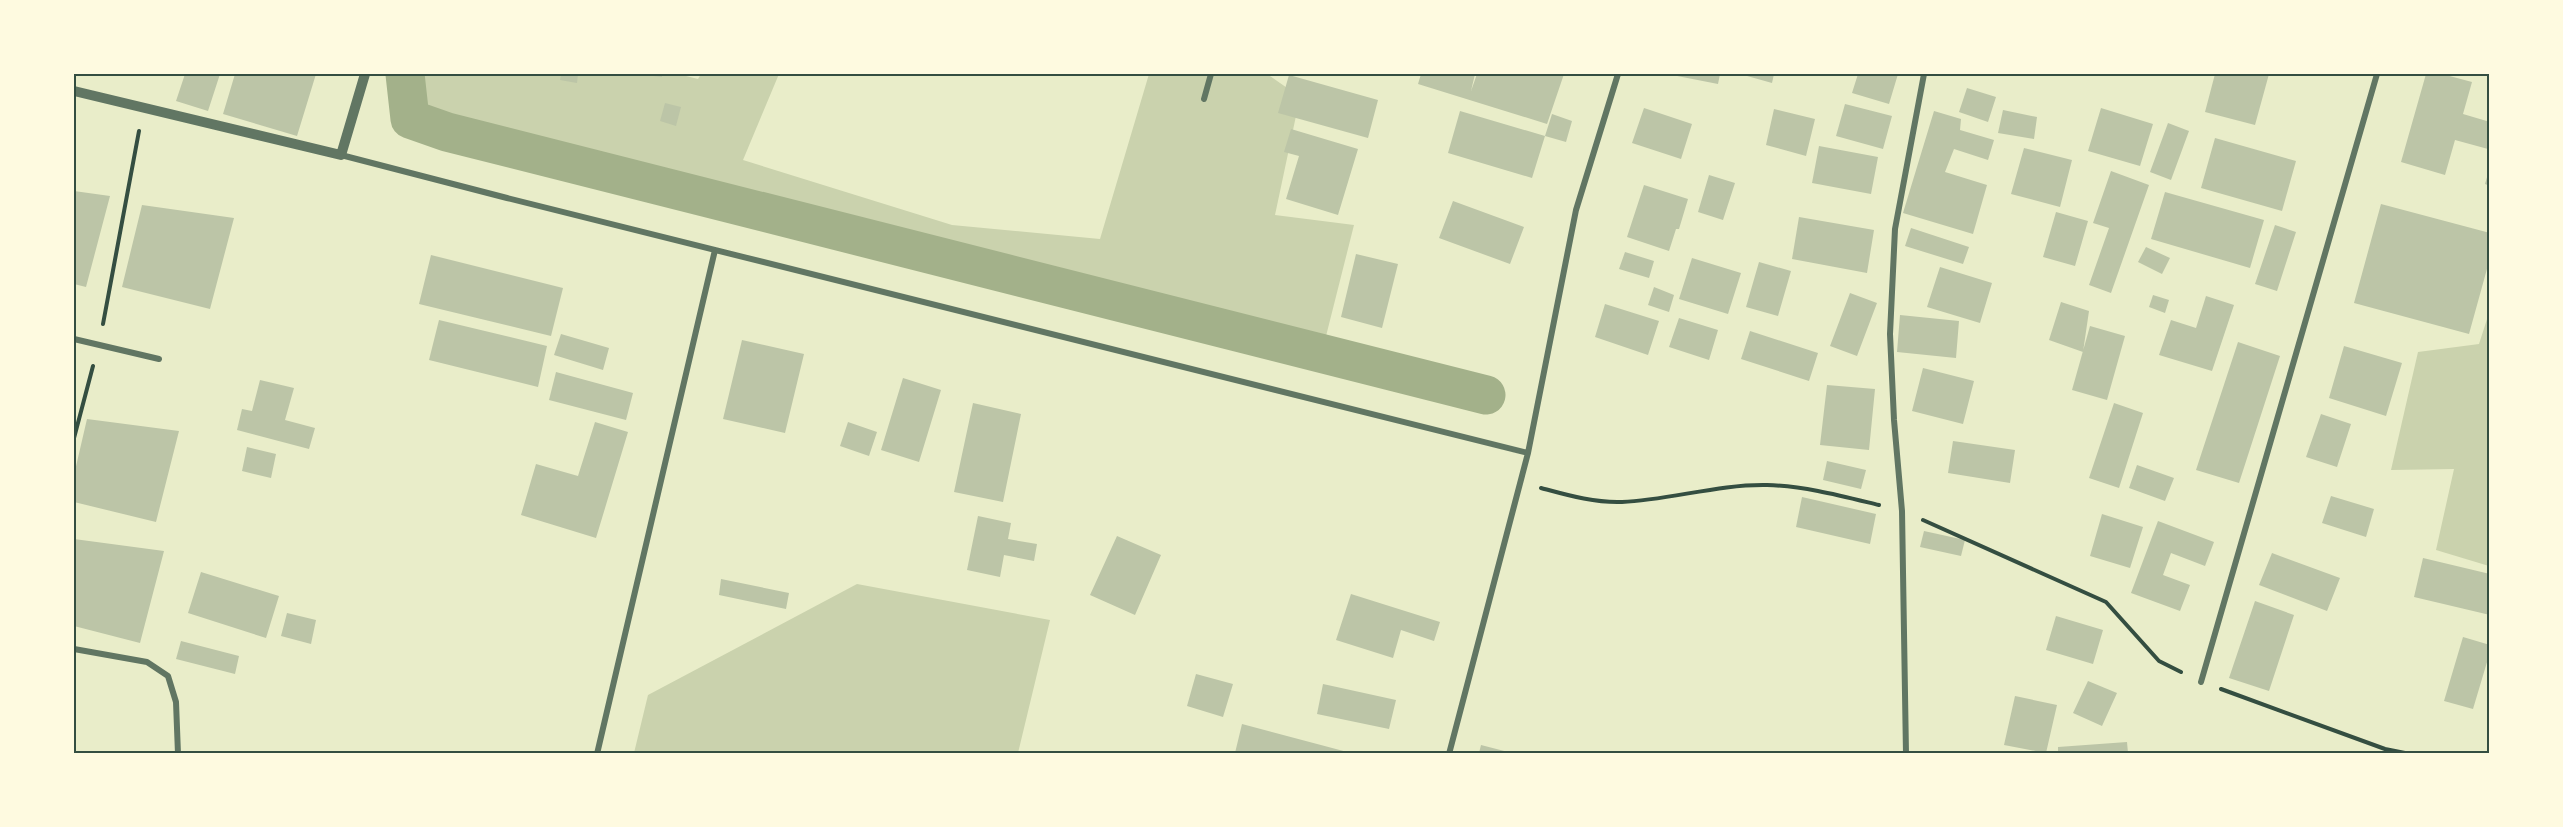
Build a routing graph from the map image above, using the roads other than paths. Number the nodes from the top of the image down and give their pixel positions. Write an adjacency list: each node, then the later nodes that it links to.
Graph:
1 (365, 74): 8 (street)
2 (1211, 74): 7 (street)
3 (1618, 74): 12 (street)
4 (1924, 74): 18 (street)
5 (2377, 74): 14 (street)
6 (74, 91): 8 (street)
7 (1203, 99)
8 (341, 155): 9 (street)
9 (715, 250): 12 (street); 16 (street)
10 (74, 339): 11 (street)
11 (159, 359)
12 (1528, 453): 17 (street)
13 (74, 649): 15 (street)
14 (2201, 682)
15 (178, 753)
16 (597, 753)
17 (1449, 753)
18 (1906, 753)

